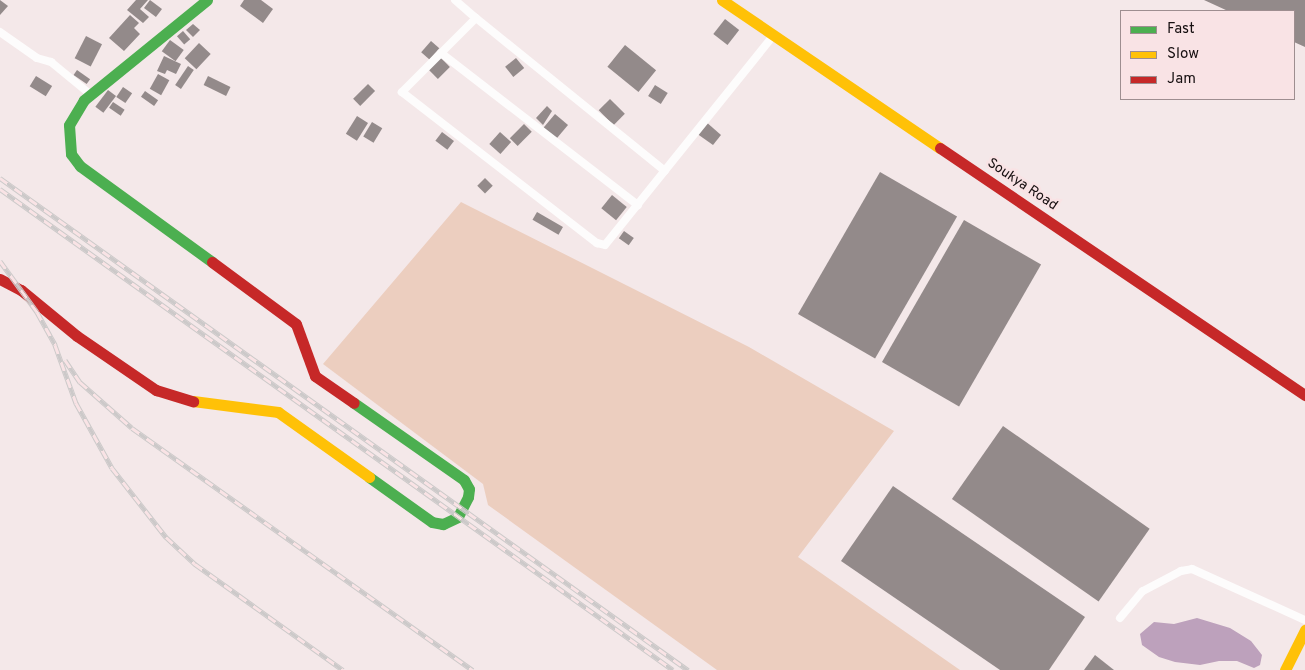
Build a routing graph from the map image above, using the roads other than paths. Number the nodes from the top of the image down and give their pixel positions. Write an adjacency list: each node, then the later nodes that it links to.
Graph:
1 (207, 0): 8 (main road)
2 (455, 0): 4 (street)
3 (722, 0): 6 (main road, Soukya Road)
4 (476, 18): 7 (street); 9 (street)
5 (0, 32): 8 (street)
6 (774, 35): 9 (street); 12 (main road, Soukya Road)
7 (441, 53): 10 (street); 10 (street)
8 (90, 94): 11 (main road)
9 (665, 171): 10 (street)
10 (638, 205)
11 (0, 279)
12 (1305, 394)
13 (1120, 618): 14 (street)
14 (1305, 620)
15 (1305, 630): 16 (main road)
16 (1285, 670)

